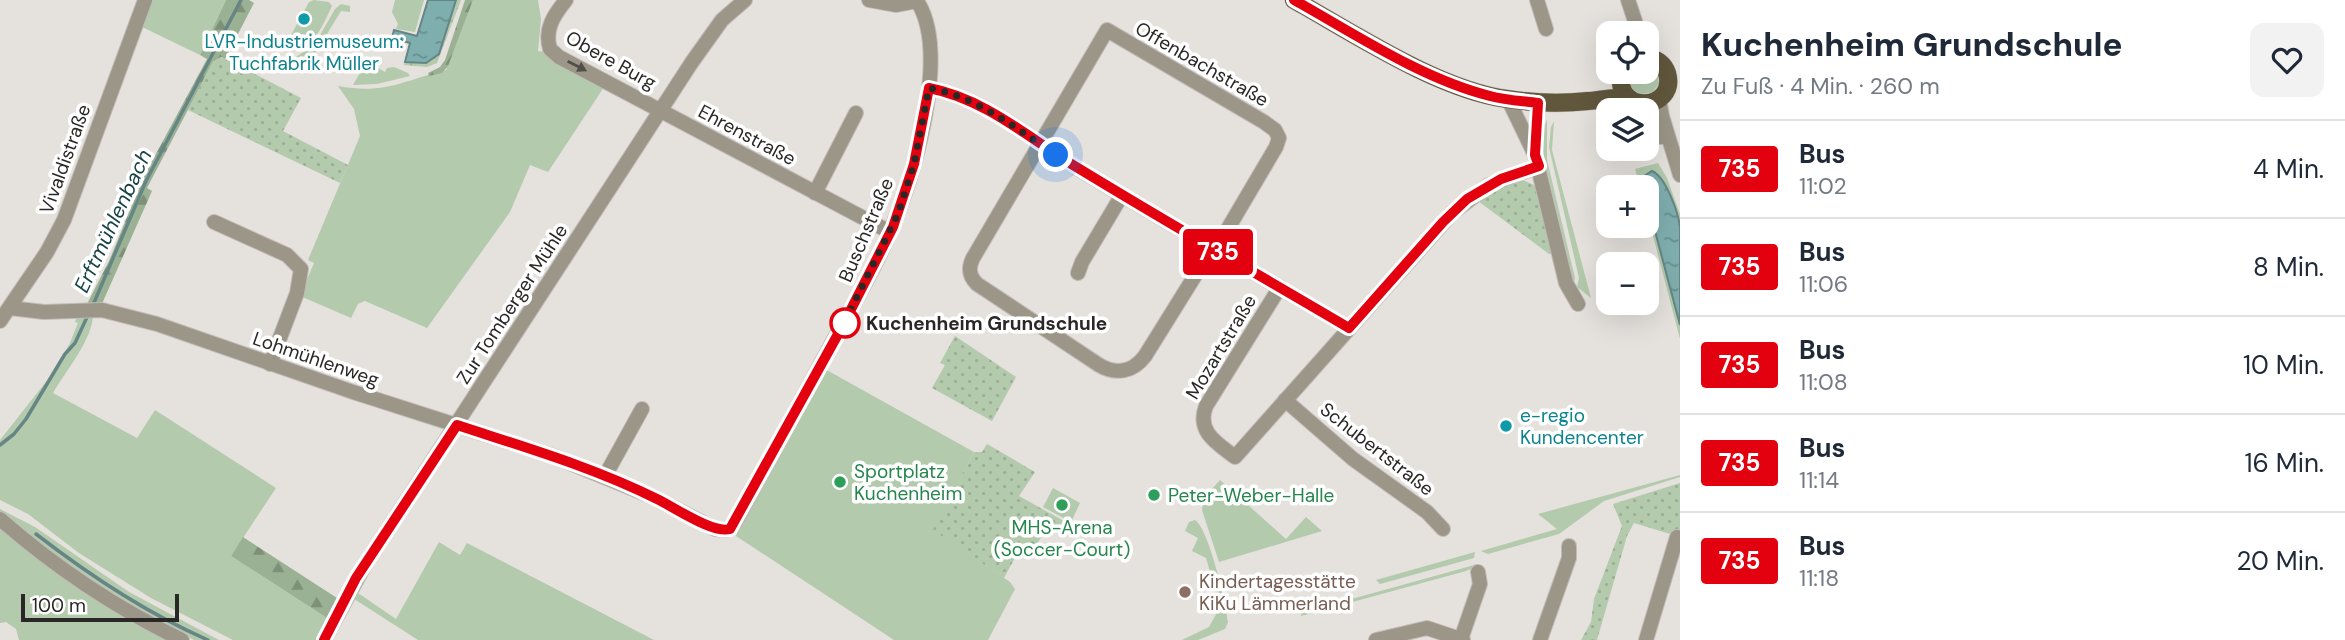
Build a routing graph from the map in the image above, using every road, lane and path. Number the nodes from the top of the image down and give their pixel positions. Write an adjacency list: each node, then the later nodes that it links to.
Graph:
1 (145, 0): 37 (street, Vivaldistraße)
2 (546, 0): 10 (street, Obere Burg)
3 (566, 0): 10 (street)
4 (745, 0): 24 (street, Zur Tomberger Mühle)
5 (869, 0): 9 (street)
6 (1294, 0): 21 (main road)
7 (1537, 0): 13 (street)
8 (1627, 0): 11 (street); 12 (street)
9 (917, 1): 19 (street, Buschstraße)
10 (555, 15): 24 (street, Obere Burg, one-way to 24)
11 (1629, 21)
12 (1635, 21)
13 (1546, 29)
14 (1659, 59): 15 (main road)
15 (1680, 60)
16 (1659, 65): 20 (main road)
17 (1610, 84): 22 (main road)
18 (1623, 84): 20 (main road)
19 (929, 88): 26 (street); 32 (street, Buschstraße)
20 (1656, 91): 22 (main road); 28 (street)
21 (1508, 99): 23 (main road); 27 (street)
22 (1569, 101): 23 (main road)
23 (1538, 103): 27 (street)
24 (662, 111): 29 (street, Ehrenstraße); 43 (street, Zur Tomberger Mühle)
25 (856, 113): 29 (street)
26 (1041, 145): 30 (street); 33 (street, Offenbachstraße); 33 (street)
27 (1537, 160): 36 (street); 39 (street)
28 (1678, 166)
29 (815, 193): 32 (street, Ehrenstraße)
30 (1122, 195): 33 (street); 34 (street)
31 (214, 222): 40 (street)
32 (890, 232): 47 (street, Buschstraße)
33 (1213, 249): 35 (street)
34 (1078, 273)
35 (1280, 287): 39 (street); 41 (street, Mozartstraße)
36 (1578, 304)
37 (10, 307): 38 (street, Vivaldistraße); 40 (street, Lohmühlenweg)
38 (0, 321)
39 (1349, 328): 41 (street)
40 (270, 364): 43 (street, Lohmühlenweg)
41 (1285, 400): 46 (street, Schubertstraße)
42 (642, 409): 44 (street)
43 (457, 425): 44 (street, Lohmühlenweg); 53 (street, Zur Tomberger Mühle)
44 (605, 476): 47 (street, Lohmühlenweg)
45 (0, 519): 52 (street)
46 (1443, 529)
47 (727, 530)
48 (1677, 537): 50 (street)
49 (1569, 546): 56 (street)
50 (1674, 570): 57 (street)
51 (1478, 572): 55 (street)
52 (183, 640)
53 (324, 640)
54 (1376, 640): 55 (street)
55 (1462, 640)
56 (1540, 640)
57 (1646, 640)

